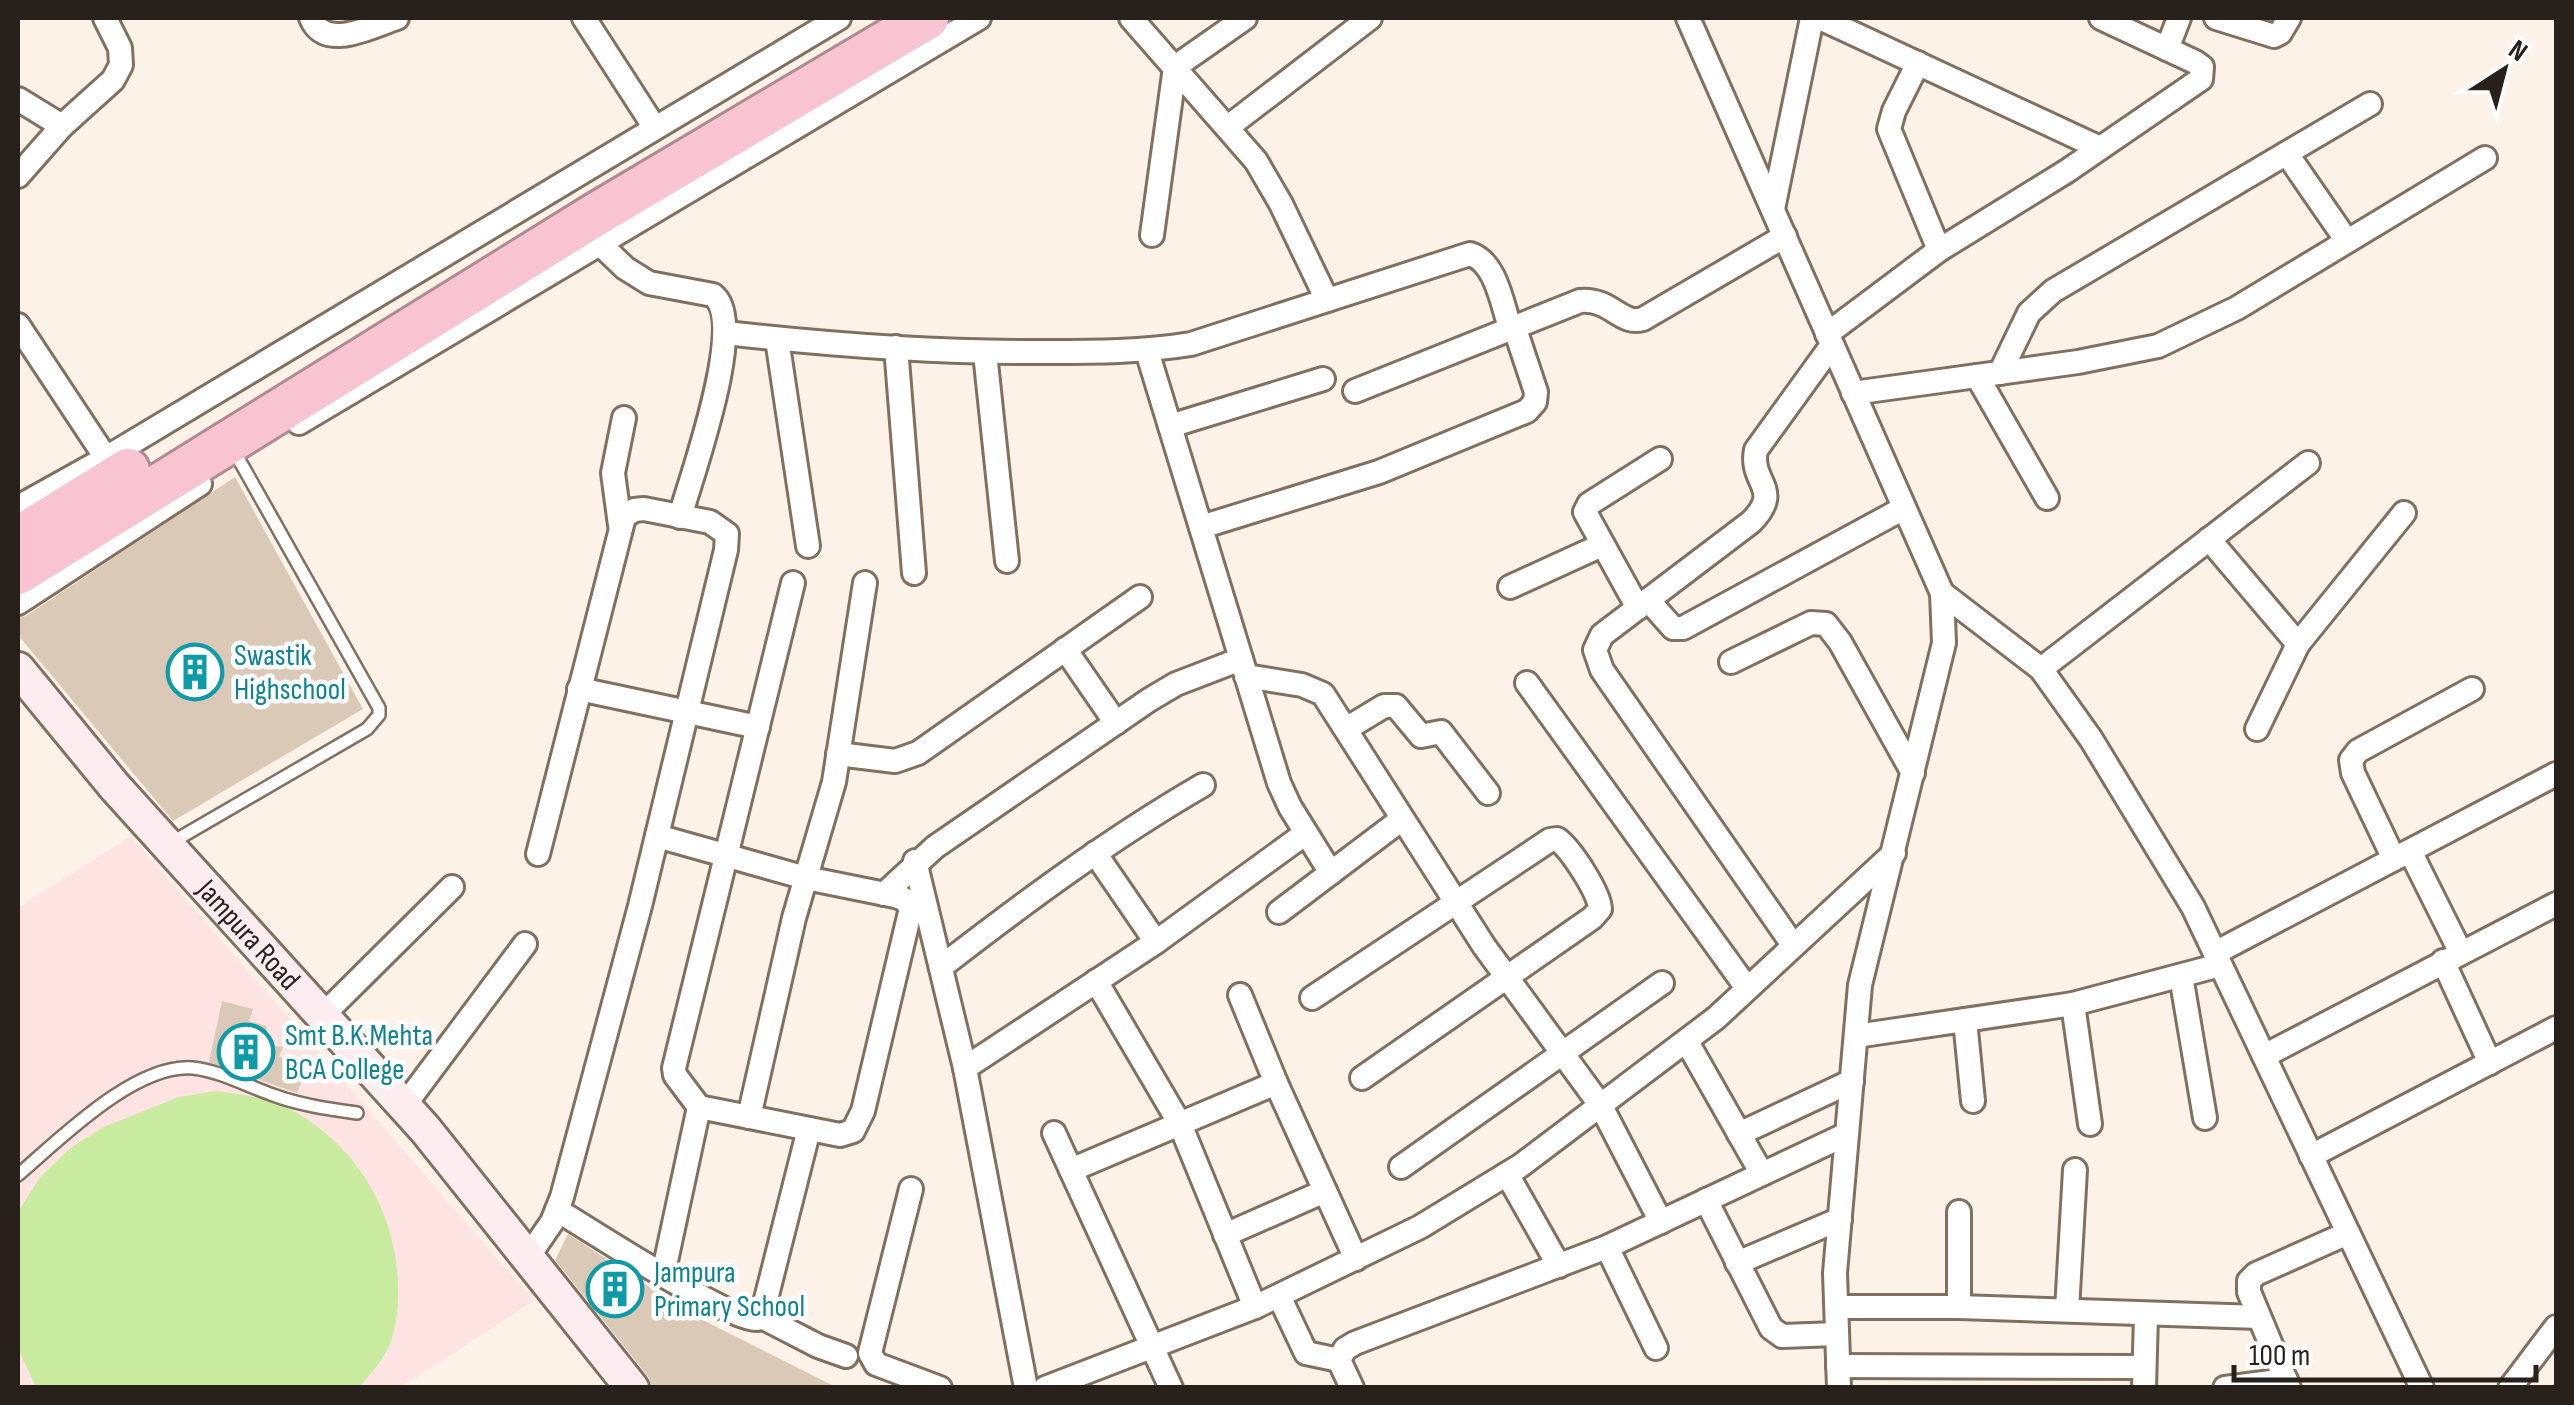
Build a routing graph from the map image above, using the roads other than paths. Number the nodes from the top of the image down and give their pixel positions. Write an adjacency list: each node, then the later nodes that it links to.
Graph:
1 (106, 18): 24 (street)
2 (311, 18): 3 (street)
3 (397, 18)
4 (584, 18): 26 (street)
5 (838, 18): 26 (street)
6 (880, 18): 63 (highway)
7 (928, 18): 52 (highway)
8 (979, 18): 35 (street)
9 (1131, 18): 21 (street)
10 (1245, 18): 21 (street)
11 (1370, 18): 25 (street)
12 (1688, 18): 31 (street)
13 (1812, 18): 31 (street)
14 (1820, 18): 20 (street)
15 (2179, 18): 19 (street)
16 (2216, 18): 17 (street)
17 (2289, 18)
18 (2107, 19): 19 (street)
19 (2167, 49): 27 (street)
20 (1918, 63): 27 (street); 36 (street)
21 (1175, 67): 25 (street); 32 (street)
22 (18, 99): 24 (street)
23 (2370, 104): 28 (street)
24 (62, 126): 30 (street)
25 (1228, 126): 37 (street)
26 (656, 128): 53 (street)
27 (2100, 148): 36 (street)
28 (2287, 154): 34 (street); 46 (street)
29 (2485, 158): 34 (street)
30 (18, 176)
31 (1773, 209): 33 (street)
32 (1152, 234)
33 (1784, 236): 39 (street); 42 (street)
34 (2347, 241): 46 (street)
35 (600, 244): 40 (street); 52 (street)
36 (1939, 250): 42 (street)
37 (1327, 300): 39 (street); 44 (street)
38 (18, 325): 53 (street)
39 (1512, 327): 48 (street); 62 (street)
40 (726, 333): 41 (street); 60 (street)
41 (776, 339): 43 (street); 66 (street)
42 (1829, 339): 49 (street); 76 (street)
43 (896, 347): 45 (street); 69 (street)
44 (1147, 351): 45 (street); 51 (street)
45 (985, 352): 67 (street)
46 (1989, 374): 49 (street); 56 (street)
47 (1323, 378): 51 (street)
48 (1355, 391)
49 (1852, 393): 58 (street)
50 (624, 418): 61 (street)
51 (1170, 426): 62 (street)
52 (233, 450): 68 (highway); 75 (street); 99 (lane)
53 (106, 458): 57 (street)
54 (1660, 460): 65 (street)
55 (2308, 463): 64 (street)
56 (2047, 498)
57 (18, 507)
58 (1904, 508): 73 (street); 76 (street)
59 (2404, 513): 77 (street)
60 (680, 517): 61 (street); 86 (street)
61 (620, 524): 84 (street)
62 (1201, 527): 80 (street)
63 (18, 538)
64 (2209, 540): 77 (street); 82 (street)
65 (1602, 545): 72 (street); 76 (street)
66 (808, 546)
67 (1006, 562)
68 (18, 573)
69 (914, 573)
70 (793, 583): 88 (street)
71 (866, 583): 91 (street)
72 (1510, 587)
73 (1942, 593): 82 (street); 92 (street)
74 (1140, 597): 78 (street)
75 (18, 604)
76 (1643, 604): 115 (street)
77 (2298, 644): 90 (street)
78 (1065, 650): 87 (street); 91 (street)
79 (1731, 662): 92 (street)
80 (1244, 667): 87 (street); 89 (street); 97 (street)
81 (18, 669): 99 (street, Jampura Road)
82 (2041, 669): 117 (street)
83 (1527, 683): 123 (street)
84 (580, 689): 86 (street); 101 (street)
85 (2472, 689): 103 (street)
86 (687, 711): 88 (street); 98 (street)
87 (1116, 723): 105 (street)
88 (758, 727): 104 (street)
89 (1346, 729): 95 (street); 96 (street)
90 (2257, 729)
91 (838, 754): 107 (street)
92 (1913, 774): 100 (street)
93 (2556, 774): 103 (street)
94 (1203, 785): 102 (street)
95 (1488, 793)
96 (1402, 819): 106 (street); 110 (street)
97 (1306, 833): 106 (street); 113 (street)
98 (657, 836): 104 (street); 162 (street)
99 (167, 845): 127 (street, Jampura Road)
100 (1894, 852): 115 (street); 130 (street)
101 (538, 854)
102 (1095, 854): 113 (street); 118 (street)
103 (2402, 855): 116 (street); 117 (street)
104 (726, 856): 107 (street); 142 (street)
105 (915, 861): 109 (street); 118 (street)
106 (1330, 873): 112 (street)
107 (806, 878): 109 (street); 144 (street)
108 (452, 888): 127 (street)
109 (884, 894): 148 (street)
110 (1455, 902): 119 (street); 119 (street); 125 (street)
111 (2556, 904): 116 (street)
112 (1279, 912)
113 (1156, 942): 121 (street)
114 (526, 944): 140 (street)
115 (1793, 945): 123 (street)
116 (2452, 957): 133 (street); 134 (street)
117 (2218, 959): 120 (street); 133 (street)
118 (941, 967): 135 (street)
119 (1506, 976): 132 (street); 136 (street)
120 (2180, 976): 126 (street); 145 (street)
121 (1096, 982): 135 (street); 146 (street)
122 (1662, 983): 132 (street)
123 (1747, 988): 131 (street)
124 (1240, 995): 138 (street)
125 (1312, 998)
126 (2073, 1004): 128 (street); 147 (street)
127 (322, 1016): 140 (street, Jampura Road)
128 (1965, 1020): 130 (street); 139 (street)
129 (2556, 1028): 134 (street)
130 (1856, 1036): 137 (street)
131 (1687, 1042): 141 (street); 150 (street)
132 (1561, 1052): 141 (street); 153 (street)
133 (2264, 1056): 152 (street)
134 (2490, 1063): 152 (street)
135 (965, 1068): 193 (street)
136 (1362, 1078)
137 (1852, 1081): 150 (street); 151 (street)
138 (1276, 1082): 146 (street); 160 (street)
139 (1972, 1101)
140 (404, 1106): 169 (street, Jampura Road)
141 (1600, 1106): 156 (street); 165 (street)
142 (698, 1108): 144 (street); 173 (street)
143 (356, 1114): 158 (lane)
144 (749, 1117): 148 (street)
145 (2205, 1118)
146 (1180, 1124): 154 (street); 167 (street)
147 (2090, 1124)
148 (809, 1129): 180 (street)
149 (1054, 1133): 154 (street)
150 (1739, 1134): 157 (street)
151 (1847, 1134): 157 (street); 164 (street)
152 (2311, 1156): 166 (street)
153 (1400, 1167)
154 (1071, 1170): 184 (street)
155 (2075, 1170): 178 (street)
156 (1507, 1174): 170 (street); 172 (street)
157 (1762, 1174): 161 (street)
158 (18, 1175)
159 (911, 1189): 192 (street)
160 (1325, 1191): 167 (street); 170 (street)
161 (1706, 1200): 165 (street); 171 (street)
162 (558, 1210): 169 (street); 173 (street)
163 (1959, 1212): 177 (street)
164 (1840, 1219): 171 (street); 176 (street)
165 (1661, 1222): 168 (street)
166 (2348, 1232): 181 (street); 198 (street)
167 (1225, 1234): 175 (street)
168 (1607, 1247): 172 (street); 185 (street)
169 (528, 1257): 191 (street, Jampura Road)
170 (1356, 1259): 174 (street)
171 (1736, 1262): 182 (street)
172 (1559, 1266): 187 (street)
173 (664, 1275): 180 (street)
174 (1279, 1296): 175 (street); 187 (street)
175 (1255, 1307): 184 (street)
176 (1837, 1307): 177 (street); 182 (street)
177 (1959, 1307): 178 (street)
178 (2068, 1310): 179 (street)
179 (2146, 1315): 181 (street); 189 (street)
180 (760, 1316): 186 (street)
181 (2259, 1318): 190 (street)
182 (1838, 1334): 188 (street)
183 (2553, 1339): 199 (street)
184 (1150, 1347): 194 (street); 195 (street)
185 (1656, 1348)
186 (846, 1356)
187 (1339, 1360): 196 (street)
188 (1839, 1377): 189 (street)
189 (2144, 1377)
190 (2287, 1384): 197 (street)
191 (632, 1388)
192 (940, 1388)
193 (1026, 1388)
194 (1046, 1388)
195 (1171, 1388)
196 (1352, 1388)
197 (2226, 1388)
198 (2422, 1388)
199 (2510, 1388)

